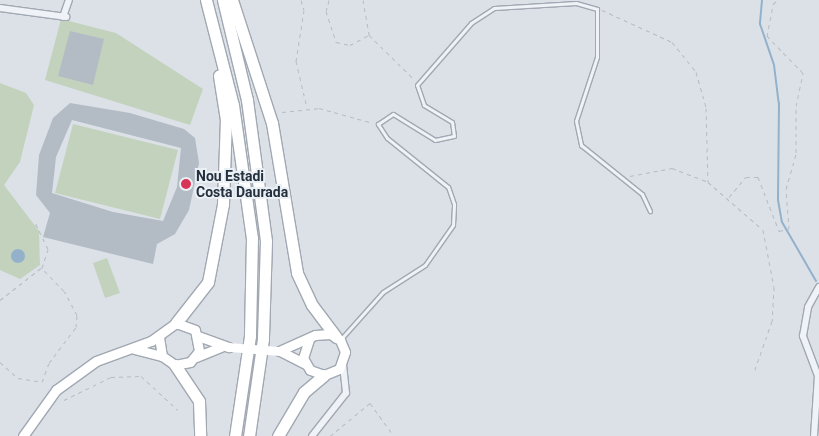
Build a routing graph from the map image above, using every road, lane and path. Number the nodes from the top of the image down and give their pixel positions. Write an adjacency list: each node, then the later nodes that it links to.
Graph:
1 (69, 0): 9 (street)
2 (206, 0): 11 (highway)
3 (222, 0): 47 (highway)
4 (232, 0): 28 (highway)
5 (301, 0): 14 (path)
6 (329, 0): 12 (path)
7 (363, 0): 12 (path)
8 (778, 0): 19 (path)
9 (0, 8)
10 (597, 9): 13 (lane); 17 (lane); 18 (path)
11 (213, 25): 25 (highway); 46 (highway)
12 (370, 35): 13 (path)
13 (418, 82): 16 (lane)
14 (307, 108): 15 (path); 16 (path)
15 (282, 112)
16 (378, 124): 28 (lane)
17 (622, 178): 18 (path); 20 (lane)
18 (708, 182): 19 (path)
19 (729, 197): 39 (path)
20 (650, 211)
21 (36, 224): 22 (path)
22 (42, 268): 24 (path); 35 (path)
23 (819, 286): 52 (street)
24 (0, 300)
25 (176, 323): 26 (main road); 27 (main road)
26 (158, 336): 31 (main road); 33 (main road)
27 (198, 336): 30 (main road); 34 (main road)
28 (338, 338): 29 (main road); 37 (main road)
29 (309, 339): 32 (main road); 36 (main road)
30 (225, 347): 32 (main road, bridge); 34 (main road)
31 (126, 350): 33 (main road); 44 (main road)
32 (279, 351): 36 (main road)
33 (162, 356): 38 (main road)
34 (195, 357): 38 (main road)
35 (0, 362)
36 (306, 364): 40 (main road)
37 (343, 364): 40 (main road); 41 (street)
38 (174, 365): 45 (highway)
39 (754, 372)
40 (329, 374): 41 (street); 48 (highway)
41 (346, 384): 49 (street)
42 (64, 400): 43 (path)
43 (178, 410)
44 (23, 436)
45 (200, 436)
46 (235, 436)
47 (249, 436)
48 (278, 436)
49 (312, 436)
50 (330, 436): 51 (path)
51 (394, 436)
52 (814, 436)

